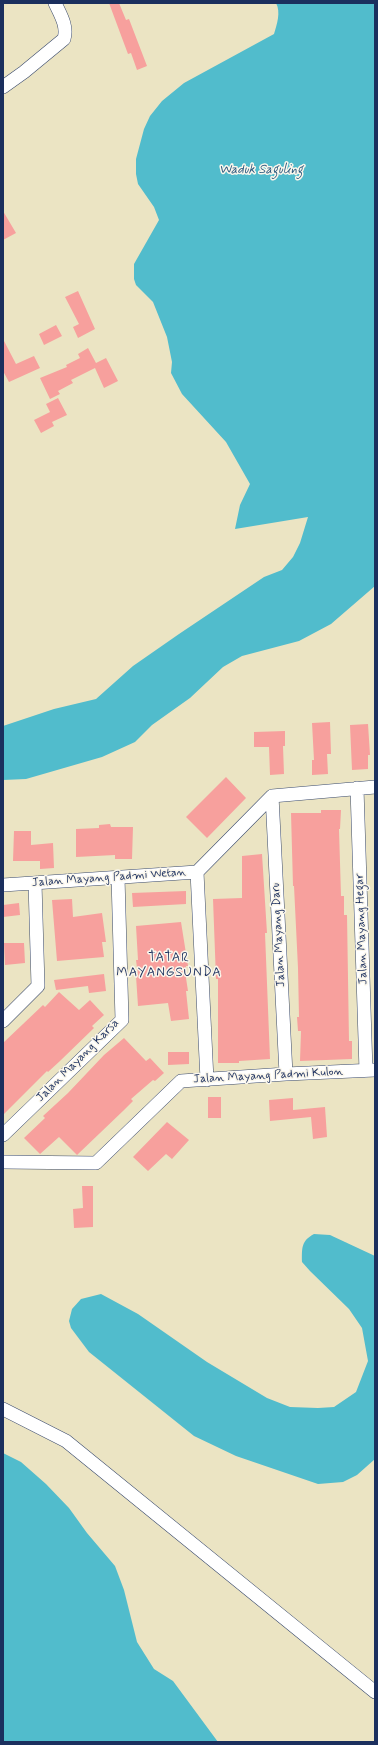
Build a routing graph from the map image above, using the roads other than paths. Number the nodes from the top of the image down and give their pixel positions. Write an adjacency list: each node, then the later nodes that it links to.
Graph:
1 (55, 3): 2 (street)
2 (3, 87)
3 (357, 788): 4 (street); 5 (street); 11 (street, Jalan Mayang Hegar)
4 (375, 788)
5 (272, 796): 6 (street, Jalan Mayang Padmi Wetan); 12 (street, Jalan Mayang Daru)
6 (197, 872): 7 (street, Jalan Mayang Padmi Wetan); 13 (street)
7 (118, 878): 8 (street, Jalan Mayang Padmi Wetan); 14 (street, Jalan Mayang Karsa)
8 (35, 883): 9 (street, Jalan Mayang Padmi Wetan); 10 (street)
9 (3, 885)
10 (3, 1021)
11 (371, 1070): 12 (street, Jalan Mayang Padmi Kulon)
12 (286, 1074): 13 (street, Jalan Mayang Padmi Kulon)
13 (207, 1080): 15 (street, Jalan Mayang Padmi Kulon)
14 (3, 1135)
15 (3, 1162)
16 (3, 1409): 17 (street)
17 (375, 1692)

